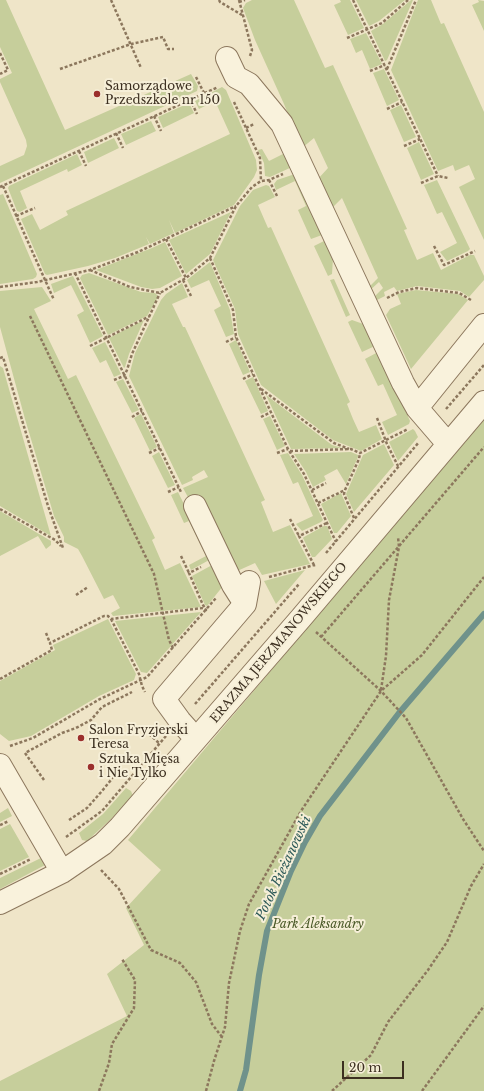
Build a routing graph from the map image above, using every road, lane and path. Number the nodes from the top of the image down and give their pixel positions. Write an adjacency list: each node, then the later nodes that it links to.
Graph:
1 (111, 0): 11 (path)
2 (219, 0): 8 (path)
3 (245, 0): 7 (path)
4 (353, 0): 9 (path)
5 (408, 0): 9 (path)
6 (416, 0): 18 (path)
7 (240, 2)
8 (242, 15)
9 (367, 29): 10 (path); 15 (path)
10 (347, 38)
11 (131, 44): 12 (path); 16 (path); 17 (path)
12 (174, 49)
13 (0, 53): 20 (path)
14 (227, 58): 77 (street)
15 (385, 65): 18 (path); 19 (path)
16 (141, 68)
17 (60, 70)
18 (387, 70): 26 (path)
19 (370, 71)
20 (0, 74)
21 (196, 77): 23 (path)
22 (222, 85): 23 (path)
23 (204, 93): 25 (path)
24 (231, 96): 41 (path)
25 (190, 99): 28 (path); 29 (path)
26 (402, 102): 27 (path); 32 (path)
27 (387, 109)
28 (197, 114)
29 (154, 116): 30 (path); 31 (path)
30 (161, 131)
31 (116, 133): 34 (path); 35 (path)
32 (420, 139): 33 (path); 38 (path)
33 (404, 146)
34 (123, 148)
35 (79, 151): 36 (path); 43 (path)
36 (86, 166)
37 (290, 171): 40 (path)
38 (438, 176): 39 (path); 42 (path)
39 (448, 178)
40 (269, 180): 41 (path); 44 (path)
41 (261, 181): 45 (path)
42 (421, 183)
43 (2, 186): 47 (path)
44 (277, 196)
45 (236, 206): 48 (path); 51 (path)
46 (35, 208): 47 (path)
47 (16, 216): 55 (path)
48 (166, 239): 52 (path); 54 (path)
49 (434, 246): 50 (path)
50 (475, 251)
51 (210, 258): 54 (path); 66 (path)
52 (90, 270): 53 (path); 57 (path)
53 (75, 273): 55 (path); 65 (path)
54 (185, 279): 57 (path); 58 (path)
55 (44, 281): 56 (path); 59 (path)
56 (0, 287)
57 (160, 293): 62 (path)
58 (190, 296)
59 (54, 300)
60 (383, 300): 61 (path)
61 (471, 300)
62 (151, 315): 65 (path); 72 (path)
63 (30, 316): 126 (path)
64 (484, 325): 77 (street)
65 (106, 337): 68 (path); 72 (path)
66 (236, 337): 67 (path); 71 (path)
67 (226, 342)
68 (90, 346)
69 (0, 358): 103 (path)
70 (484, 365): 83 (path)
71 (253, 374): 73 (path); 75 (path)
72 (124, 376): 74 (path); 78 (path)
73 (243, 379)
74 (114, 380)
75 (260, 389): 79 (path); 89 (path)
76 (484, 402): 86 (street, ERAZMA JERZMANOWSKIEGO)
77 (417, 408): 83 (street)
78 (142, 412): 80 (path); 88 (path)
79 (271, 412): 81 (path); 90 (path)
80 (132, 416)
81 (261, 417)
82 (376, 418): 85 (path)
83 (432, 425): 86 (street); 94 (path)
84 (409, 428): 85 (path)
85 (386, 440): 93 (path); 94 (path)
86 (448, 444): 102 (street, ERAZMA JERZMANOWSKIEGO)
87 (484, 447): 109 (path)
88 (160, 448): 91 (path); 96 (path)
89 (351, 449): 90 (path); 93 (path)
90 (289, 450): 92 (path); 97 (path)
91 (149, 453)
92 (277, 453)
93 (360, 453): 98 (path)
94 (398, 466): 104 (path)
95 (326, 483): 97 (path)
96 (178, 487): 99 (path); 100 (path)
97 (312, 490): 101 (path)
98 (344, 490): 101 (path); 104 (path)
99 (168, 492)
100 (188, 500): 124 (street)
101 (318, 503): 106 (path)
102 (396, 504): 109 (path); 112 (street, ERAZMA JERZMANOWSKIEGO)
103 (0, 509)
104 (354, 518): 108 (path)
105 (290, 519): 107 (path)
106 (327, 523): 107 (path); 108 (path)
107 (299, 536): 115 (path)
108 (335, 541): 111 (path); 112 (path)
109 (399, 547): 131 (path); 131 (path)
110 (181, 556): 116 (path)
111 (323, 556)
112 (352, 557): 135 (street, ERAZMA JERZMANOWSKIEGO)
113 (319, 562): 117 (path)
114 (208, 564): 116 (path)
115 (314, 566)
116 (188, 573): 125 (path)
117 (309, 573)
118 (484, 577): 131 (path)
119 (304, 578): 133 (path)
120 (249, 582): 124 (street)
121 (88, 587): 122 (path)
122 (76, 595)
123 (216, 598): 125 (path)
124 (245, 604): 133 (street)
125 (206, 610): 126 (path); 129 (path)
126 (163, 614): 128 (path); 129 (path)
127 (46, 633): 128 (path)
128 (50, 643): 130 (path)
129 (173, 648): 137 (path)
130 (0, 678)
131 (381, 691): 142 (path); 150 (path)
132 (132, 692): 139 (path)
133 (180, 721): 135 (street); 136 (path)
134 (149, 734): 136 (path)
135 (196, 739): 145 (street, ERAZMA JERZMANOWSKIEGO)
136 (160, 744): 141 (path)
137 (3, 756): 141 (street)
138 (115, 775): 140 (path)
139 (44, 780)
140 (69, 820)
141 (50, 850): 145 (street); 146 (path)
142 (484, 851)
143 (484, 864): 153 (path)
144 (98, 867): 150 (path)
145 (62, 872): 147 (street, ERAZMA JERZMANOWSKIEGO)
146 (0, 874)
147 (0, 903)
148 (122, 959): 151 (path)
149 (484, 1006): 154 (path)
150 (222, 1037): 152 (path)
151 (99, 1091)
152 (206, 1091)
153 (332, 1091)
154 (422, 1091)

